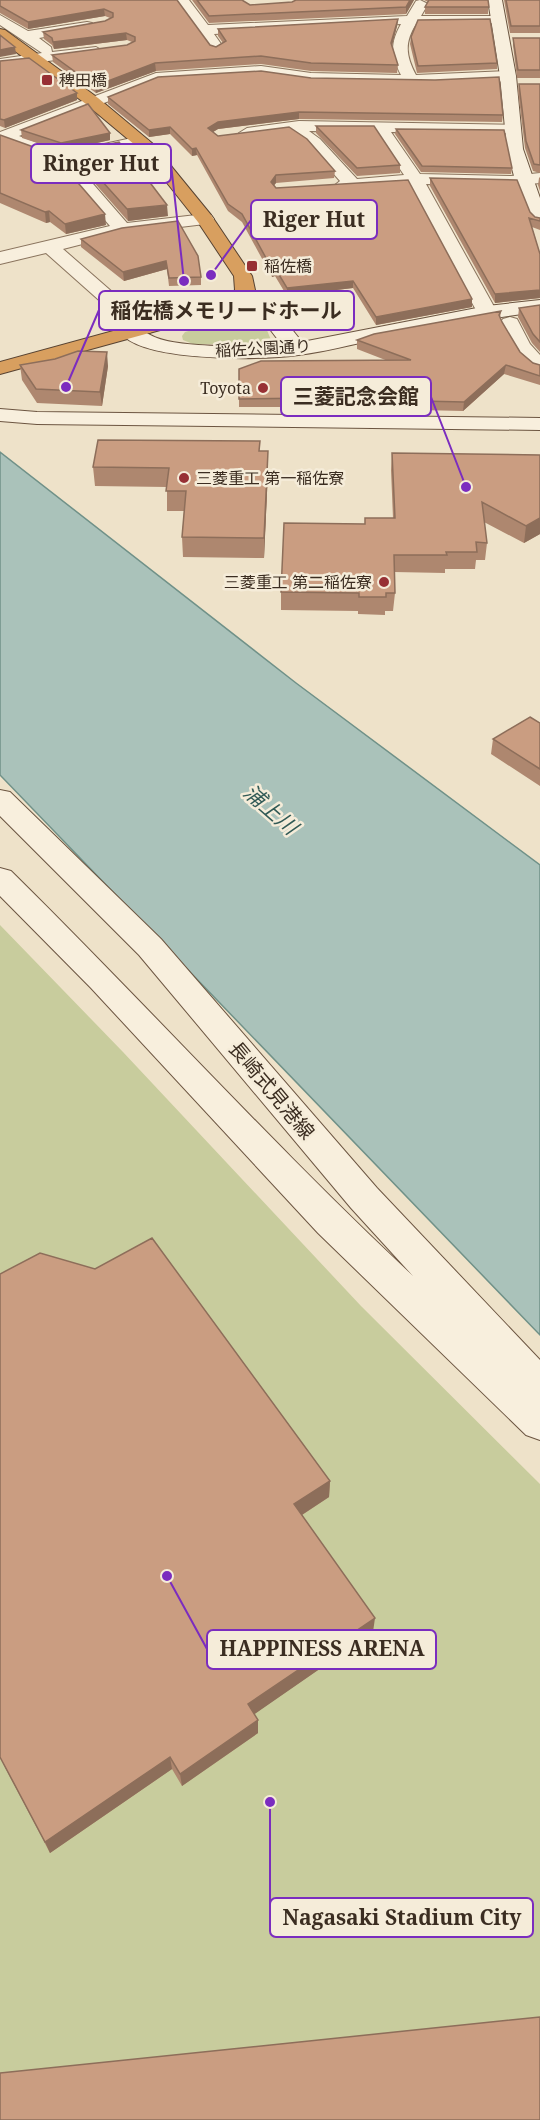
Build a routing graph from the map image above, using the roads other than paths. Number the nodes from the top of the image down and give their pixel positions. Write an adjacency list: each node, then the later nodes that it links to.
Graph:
1 (182, 0): 8 (street)
2 (420, 0): 5 (street)
3 (495, 0): 6 (street)
4 (0, 19): 10 (street)
5 (412, 19): 6 (street); 8 (street); 19 (street)
6 (498, 20): 11 (street)
7 (105, 22): 10 (street)
8 (203, 30): 18 (street)
9 (0, 33): 14 (highway)
10 (27, 36): 14 (street)
11 (501, 39): 12 (street); 20 (street)
12 (521, 39)
13 (110, 56): 14 (street)
14 (45, 58): 15 (street); 22 (highway)
15 (0, 63)
16 (133, 72): 17 (street)
17 (156, 78): 18 (street); 22 (street)
18 (342, 78): 19 (street)
19 (411, 80): 20 (street)
20 (508, 80): 21 (street); 25 (street)
21 (529, 85)
22 (92, 101): 27 (street); 28 (highway)
23 (293, 127): 24 (street); 26 (street); 32 (street)
24 (380, 127): 25 (street); 30 (street)
25 (512, 128): 31 (street)
26 (228, 135)
27 (0, 138): 29 (street)
28 (141, 141): 29 (street); 34 (highway)
29 (62, 158): 36 (street)
30 (415, 179): 31 (street); 32 (street); 41 (street)
31 (532, 179): 35 (street)
32 (352, 184): 33 (street)
33 (328, 186)
34 (206, 219): 36 (street); 39 (highway)
35 (540, 219)
36 (122, 229): 37 (street)
37 (49, 246): 38 (street); 43 (street, 稲佐公園通り)
38 (0, 258)
39 (243, 294): 43 (highway); 44 (street)
40 (540, 306): 41 (street, 稲佐公園通り)
41 (487, 312): 44 (street, 稲佐公園通り)
42 (510, 323): 45 (street)
43 (136, 330): 44 (street, 稲佐公園通り); 46 (highway)
44 (298, 349)
45 (540, 366)
46 (0, 368)
47 (0, 415): 48 (street)
48 (540, 424)
49 (0, 800): 51 (street, 長崎式見港線)
50 (0, 878): 52 (street)
51 (540, 1386)
52 (540, 1422)

